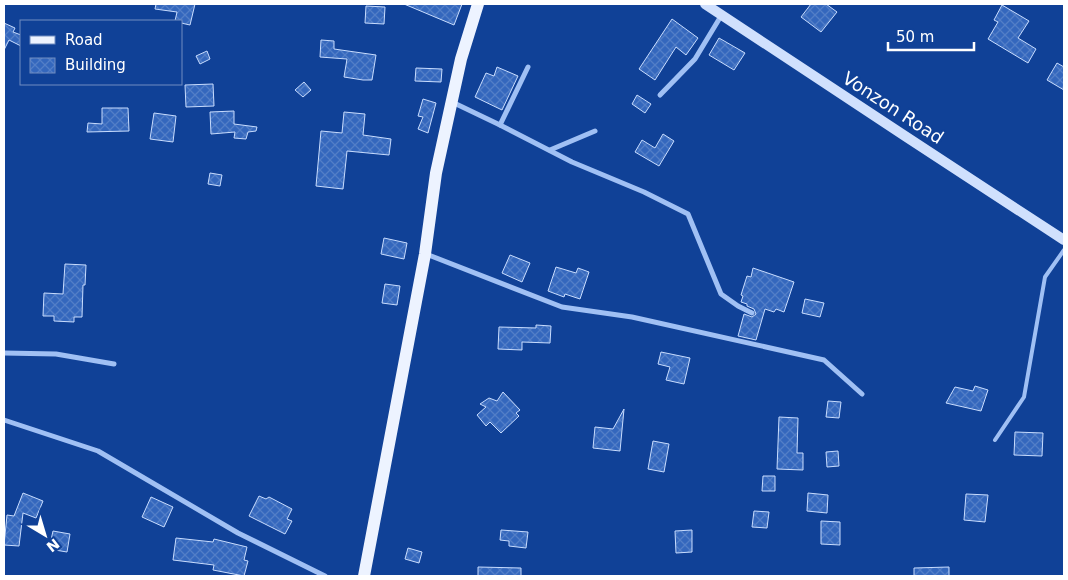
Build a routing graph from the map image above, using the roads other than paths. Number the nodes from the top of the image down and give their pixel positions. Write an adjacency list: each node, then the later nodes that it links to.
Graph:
1 (478, 4): 6 (main road)
2 (705, 4): 3 (street, Vonzon Road)
3 (721, 16): 5 (street); 10 (street, Vonzon Road)
4 (528, 67): 7 (street)
5 (660, 95)
6 (451, 102): 7 (street); 12 (main road)
7 (500, 125): 9 (street)
8 (595, 131): 9 (street)
9 (550, 150): 13 (street)
10 (1064, 240)
11 (1064, 250): 18 (lane)
12 (425, 254): 16 (street); 20 (main road)
13 (752, 313)
14 (4, 353): 15 (street)
15 (114, 364)
16 (862, 394)
17 (4, 420): 19 (street)
18 (995, 440)
19 (325, 576)
20 (364, 576)

